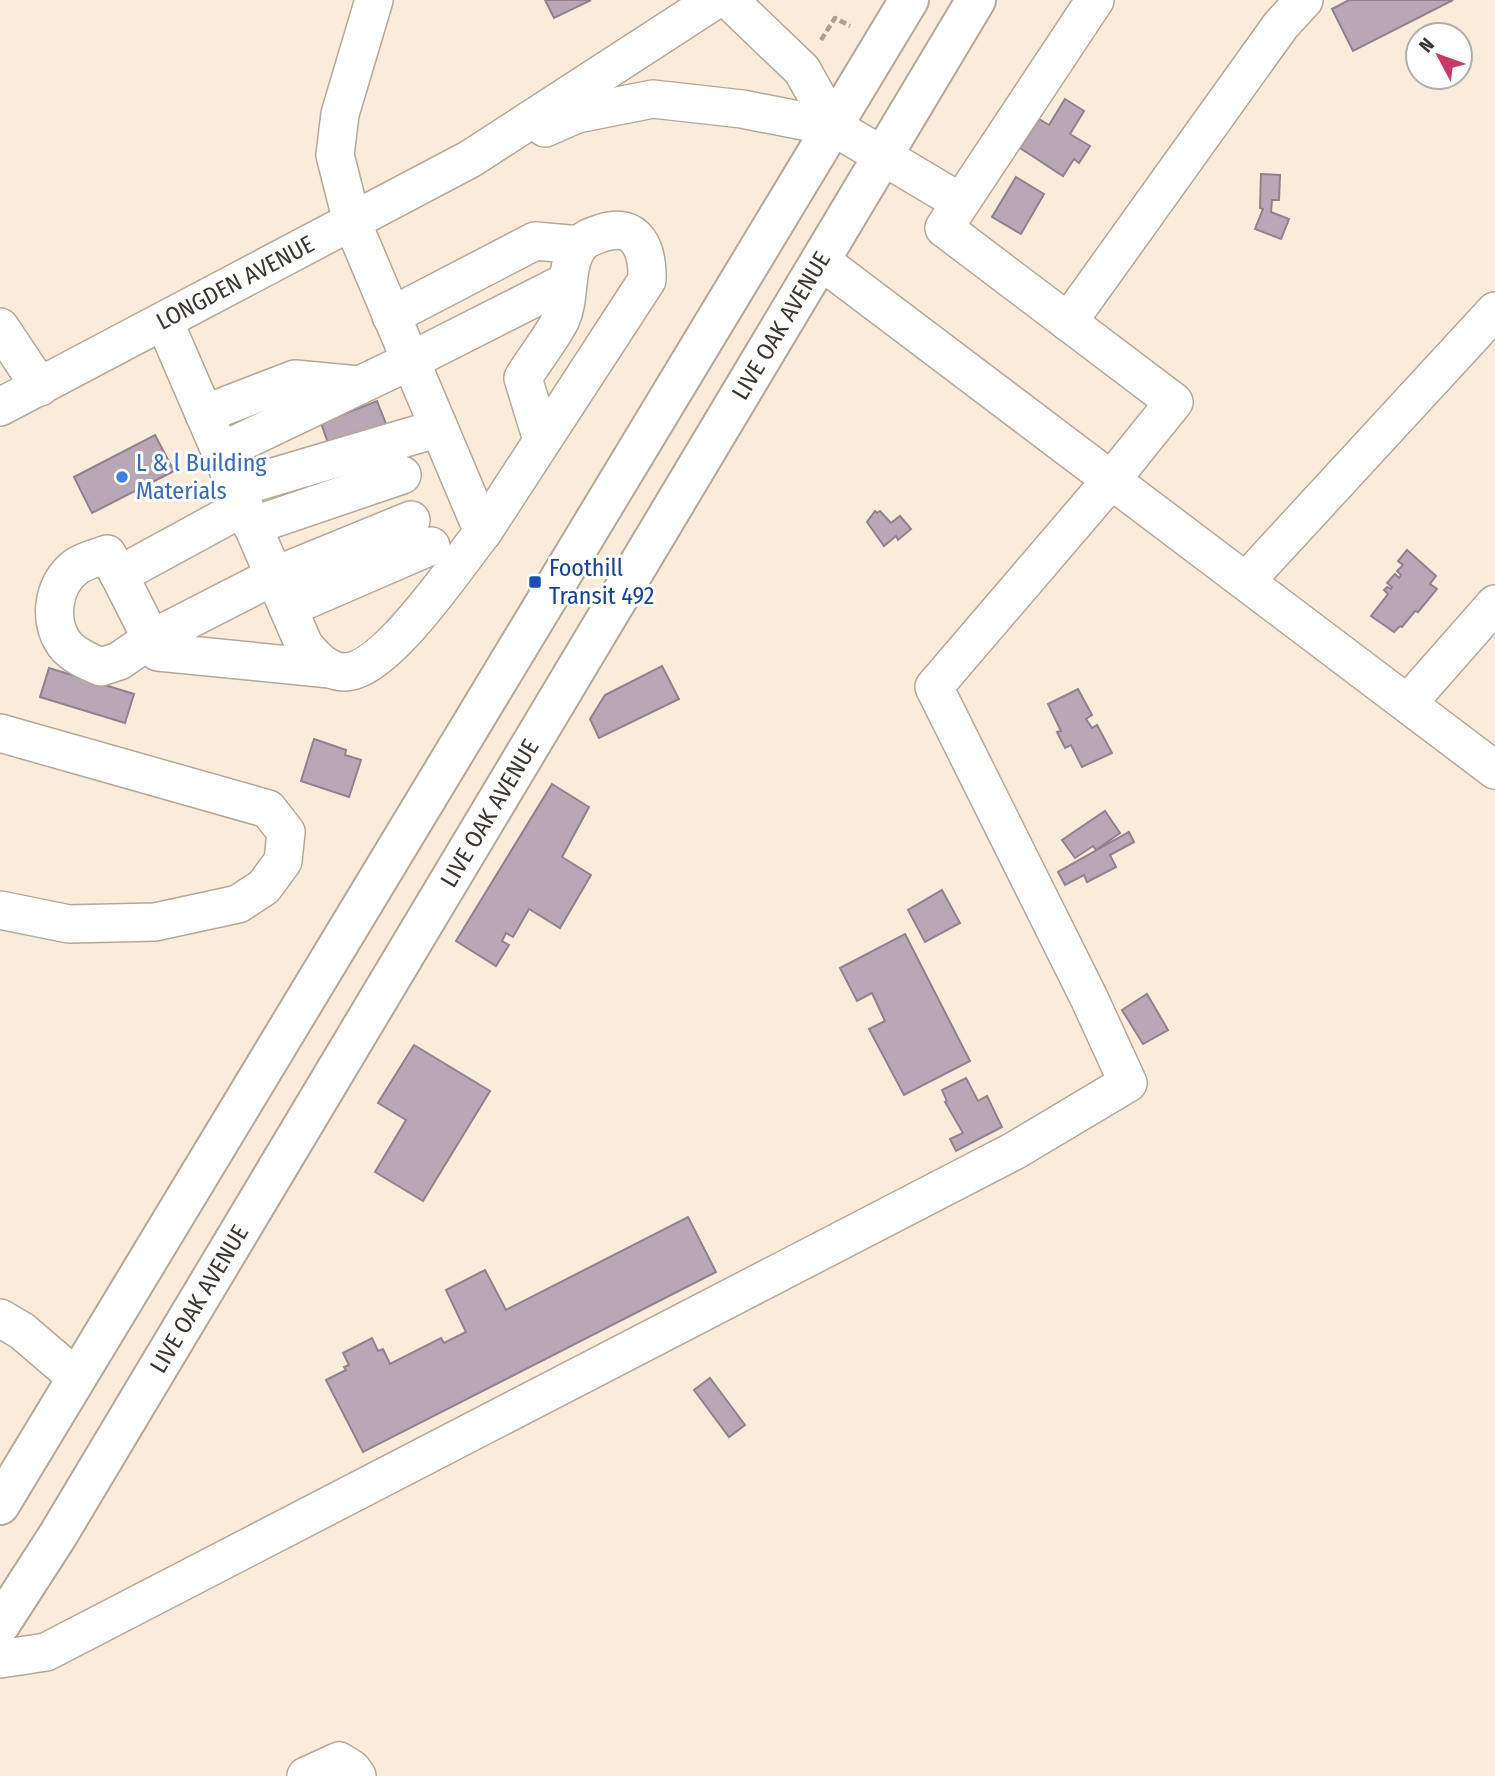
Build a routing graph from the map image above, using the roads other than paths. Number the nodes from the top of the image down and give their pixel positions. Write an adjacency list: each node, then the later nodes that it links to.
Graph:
1 (373, 0): 12 (street)
2 (715, 0): 10 (street, LONGDEN AVENUE)
3 (729, 0): 8 (street)
4 (909, 0): 8 (main road)
5 (976, 0): 9 (main road, LIVE OAK AVENUE)
6 (1095, 0): 11 (street)
7 (1304, 0): 19 (street)
8 (834, 127): 9 (street, LONGDEN AVENUE); 10 (street, LONGDEN AVENUE); 45 (main road)
9 (883, 155): 11 (street, LONGDEN AVENUE); 14 (main road, LIVE OAK AVENUE)
10 (470, 159): 12 (street, LONGDEN AVENUE)
11 (960, 202): 19 (street)
12 (352, 222): 17 (street); 18 (street, LONGDEN AVENUE)
13 (580, 245): 15 (street); 17 (street); 27 (street)
14 (820, 260): 30 (street); 47 (main road, LIVE OAK AVENUE)
15 (568, 281): 21 (street); 27 (street)
16 (1495, 311): 35 (street)
17 (391, 316): 21 (street)
18 (164, 321): 23 (street, LONGDEN AVENUE); 25 (street)
19 (1068, 322): 30 (street)
20 (0, 327): 23 (street)
21 (411, 361): 22 (street); 26 (street)
22 (359, 385): 25 (street); 28 (street)
23 (40, 387): 24 (street, LONGDEN AVENUE)
24 (0, 407)
25 (204, 414): 28 (street)
26 (439, 428): 29 (street); 32 (street)
27 (542, 440): 32 (street)
28 (220, 452): 31 (street)
29 (399, 458): 31 (street); 33 (street)
30 (1112, 479): 35 (street); 48 (street)
31 (244, 507): 34 (street); 36 (street)
32 (483, 532): 33 (street)
33 (432, 545): 36 (street); 39 (street)
34 (119, 575): 38 (street); 38 (street)
35 (1246, 581): 40 (street)
36 (281, 592): 38 (street); 39 (street)
37 (1495, 604): 40 (street)
38 (151, 639): 39 (street)
39 (330, 669)
40 (1408, 703): 42 (street)
41 (0, 733): 43 (street)
42 (1495, 770)
43 (0, 910)
44 (0, 1318): 45 (street)
45 (77, 1378): 46 (main road)
46 (0, 1505)
47 (0, 1625)
48 (0, 1659)
49 (306, 1776): 50 (street)
50 (357, 1776)

